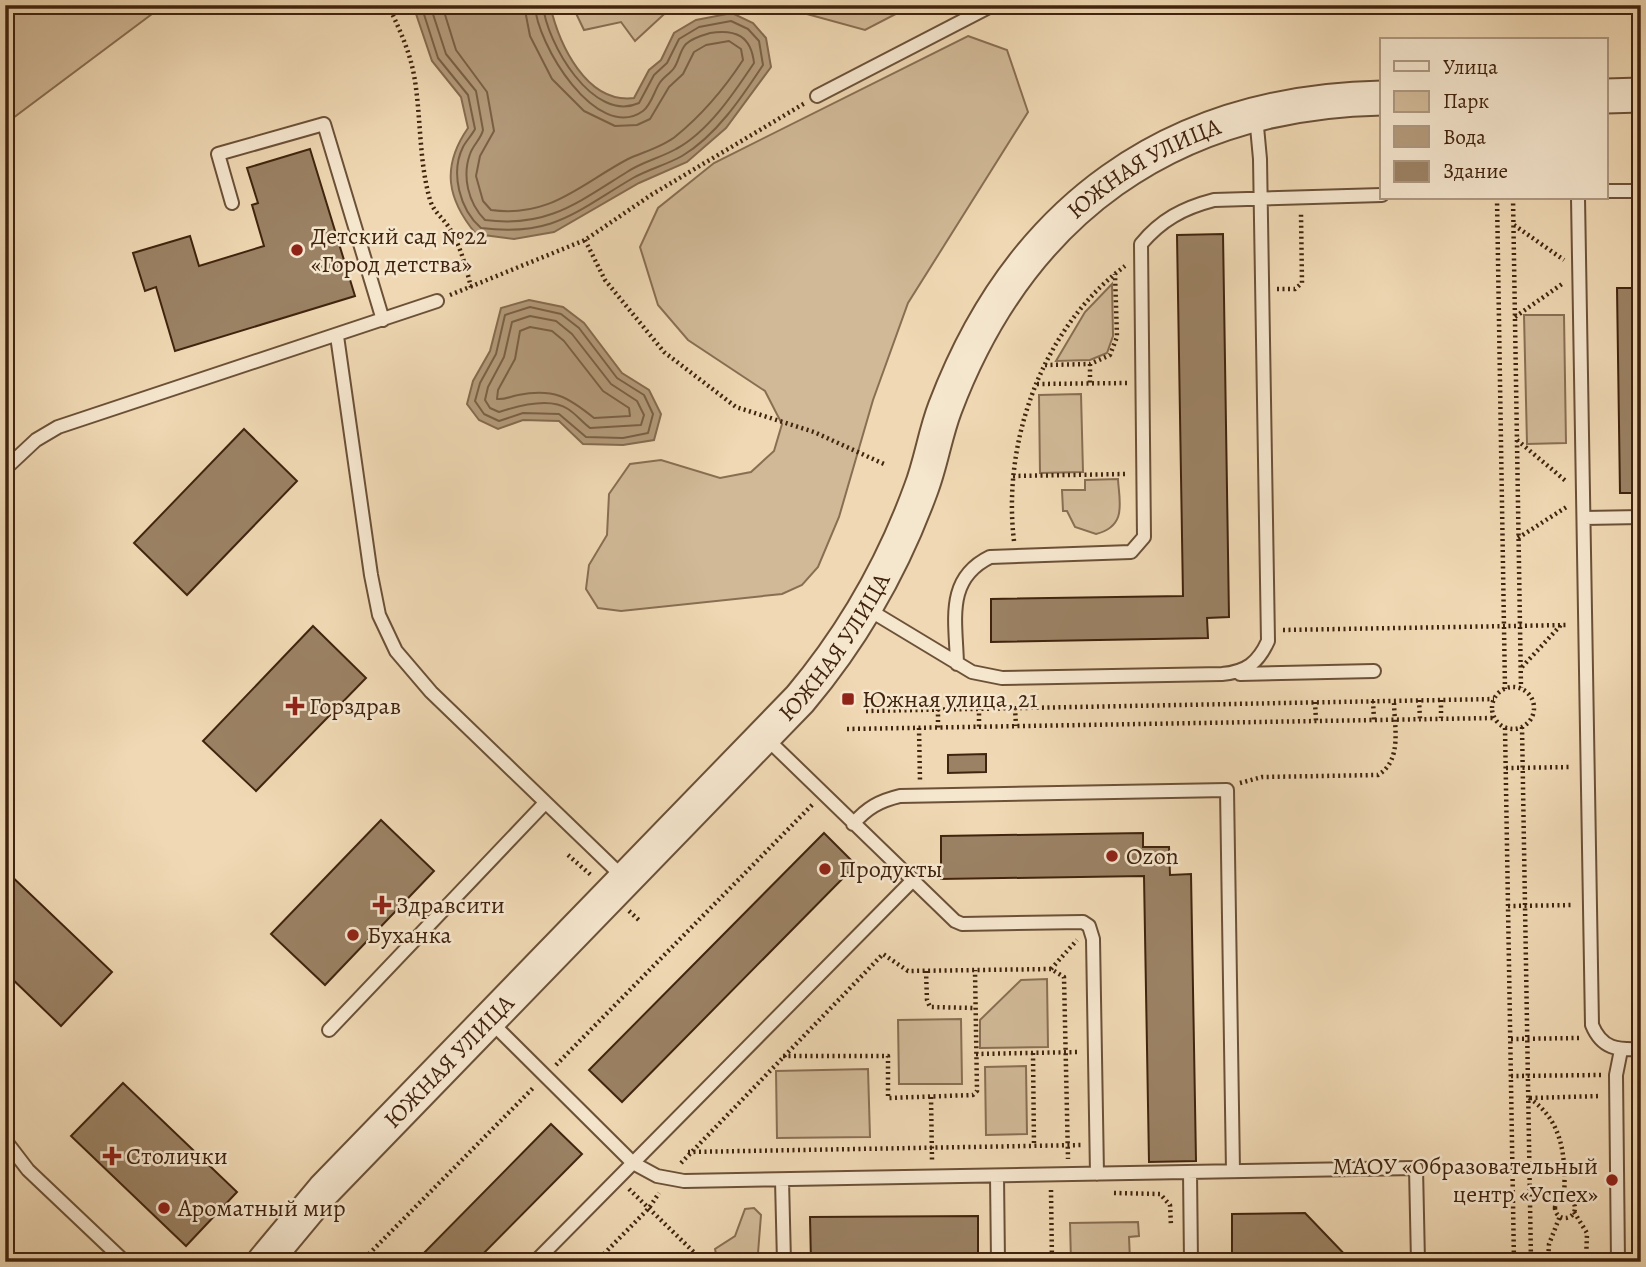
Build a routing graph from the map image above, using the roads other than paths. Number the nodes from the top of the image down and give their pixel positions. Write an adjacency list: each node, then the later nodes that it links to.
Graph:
1 (993, 5): 3 (lane)
2 (1641, 95): 4 (street)
3 (817, 96)
4 (1608, 96)
5 (1380, 98): 6 (street, ЮЖНАЯ УЛИЦА)
6 (1256, 114): 10 (lane); 19 (street, ЮЖНАЯ УЛИЦА)
7 (1608, 191): 8 (lane)
8 (1641, 191)
9 (1380, 195): 10 (lane)
10 (1261, 197): 20 (lane); 22 (lane)
11 (1578, 200): 18 (lane)
12 (232, 203): 14 (lane)
13 (437, 301): 14 (lane)
14 (383, 320): 15 (lane)
15 (337, 336): 16 (lane); 24 (lane)
16 (5, 469)
17 (1641, 516): 18 (lane)
18 (1584, 517): 31 (lane)
19 (866, 608): 20 (lane); 23 (street, ЮЖНАЯ УЛИЦА)
20 (957, 664): 22 (lane)
21 (1374, 671): 22 (lane)
22 (1222, 674)
23 (764, 736): 25 (lane); 26 (street, ЮЖНАЯ УЛИЦА)
24 (545, 803): 26 (lane); 29 (lane)
25 (853, 824): 27 (lane); 34 (lane)
26 (625, 878): 28 (street, ЮЖНАЯ УЛИЦА)
27 (911, 882): 33 (lane); 36 (lane)
28 (488, 1020): 33 (lane); 40 (street, ЮЖНАЯ УЛИЦА)
29 (330, 1030)
30 (1641, 1049): 31 (lane)
31 (1621, 1050): 46 (lane)
32 (5, 1140): 39 (lane)
33 (633, 1163): 38 (lane); 41 (lane)
34 (1233, 1171): 35 (lane); 45 (lane)
35 (1190, 1172): 36 (lane); 44 (lane)
36 (1097, 1174): 37 (lane)
37 (996, 1176): 38 (lane); 43 (lane)
38 (782, 1180): 42 (lane)
39 (125, 1262)
40 (264, 1262)
41 (535, 1262)
42 (783, 1262)
43 (998, 1262)
44 (1191, 1262)
45 (1418, 1262)
46 (1618, 1262)

